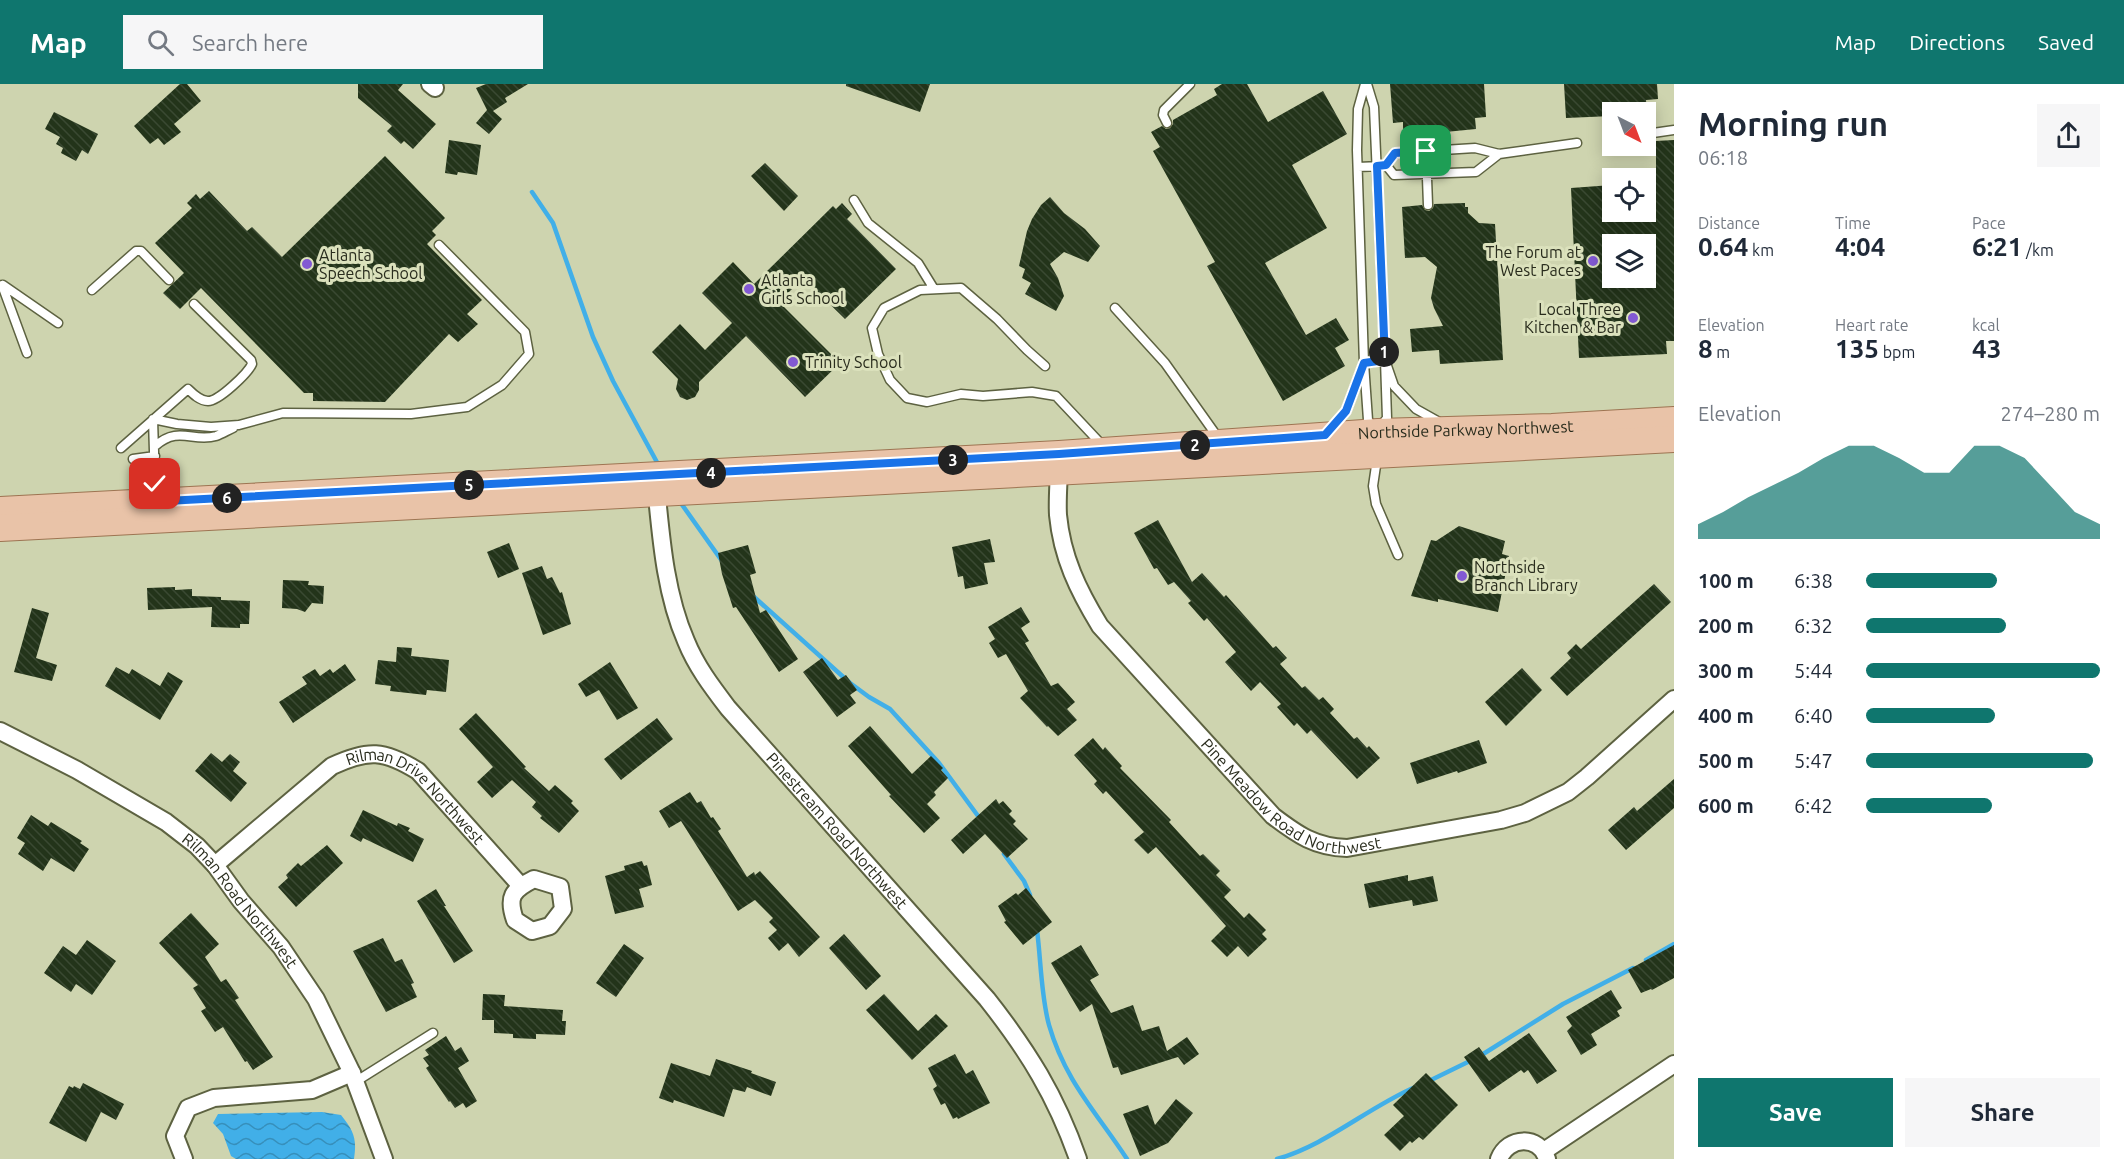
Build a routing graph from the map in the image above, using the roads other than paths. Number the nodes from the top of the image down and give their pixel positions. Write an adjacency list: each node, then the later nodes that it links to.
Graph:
1 (1190, 84): 3 (lane)
2 (1366, 84): 10 (lane); 11 (lane)
3 (1167, 123)
4 (1674, 130): 5 (lane)
5 (1656, 133)
6 (1577, 143): 8 (lane)
7 (1426, 151): 8 (lane); 9 (lane); 12 (lane)
8 (1499, 154): 12 (lane)
9 (1386, 165): 10 (lane); 12 (lane)
10 (1377, 166): 11 (lane); 24 (lane)
11 (1358, 167): 25 (lane)
12 (1427, 174): 14 (lane)
13 (854, 200): 19 (lane)
14 (1428, 205)
15 (439, 245): 29 (lane)
16 (169, 280): 18 (lane)
17 (1, 284): 22 (lane); 23 (lane)
18 (92, 290)
19 (934, 290): 26 (lane); 37 (lane)
20 (194, 304): 27 (lane)
21 (1115, 308): 33 (lane)
22 (58, 323)
23 (27, 353)
24 (1385, 360): 25 (lane); 30 (lane); 34 (lane)
25 (1364, 363): 31 (lane); 34 (lane)
26 (1046, 366)
27 (153, 419): 29 (lane); 35 (lane); 36 (lane)
28 (1674, 420): 30 (main road, Northside Parkway Northwest)
29 (239, 425): 35 (lane)
30 (1453, 430): 34 (main road, Northside Parkway Northwest)
31 (1325, 435): 33 (main road, Northside Parkway Northwest); 34 (main road, Northside Parkway Northwest)
32 (1674, 440): 34 (main road, Northside Parkway Northwest)
33 (1222, 443): 37 (main road, Northside Parkway Northwest)
34 (1378, 443): 40 (main road, Northside Parkway Northwest); 45 (lane)
35 (155, 446): 38 (lane)
36 (121, 448)
37 (1108, 450): 40 (main road, Northside Parkway Northwest)
38 (155, 456): 39 (lane); 42 (lane)
39 (133, 459)
40 (1059, 463): 41 (main road, Northside Parkway Northwest); 46 (street, Pine Meadow Road Northwest)
41 (656, 485): 42 (main road, Northside Parkway Northwest); 56 (street, Pinestream Road Northwest)
42 (147, 505): 43 (main road, Northside Parkway Northwest); 44 (main road, Northside Parkway Northwest)
43 (0, 510)
44 (0, 528)
45 (1398, 555)
46 (1674, 699)
47 (0, 731): 48 (street, Rilman Road Northwest)
48 (215, 865): 49 (street, Rilman Drive Northwest); 52 (street, Rilman Road Northwest)
49 (520, 885)
50 (433, 1033): 52 (lane)
51 (1674, 1064): 53 (street)
52 (354, 1078): 54 (street); 55 (street, Rilman Road Northwest)
53 (1545, 1155): 57 (street)
54 (184, 1159)
55 (384, 1159)
56 (1078, 1159)
57 (1499, 1159)

